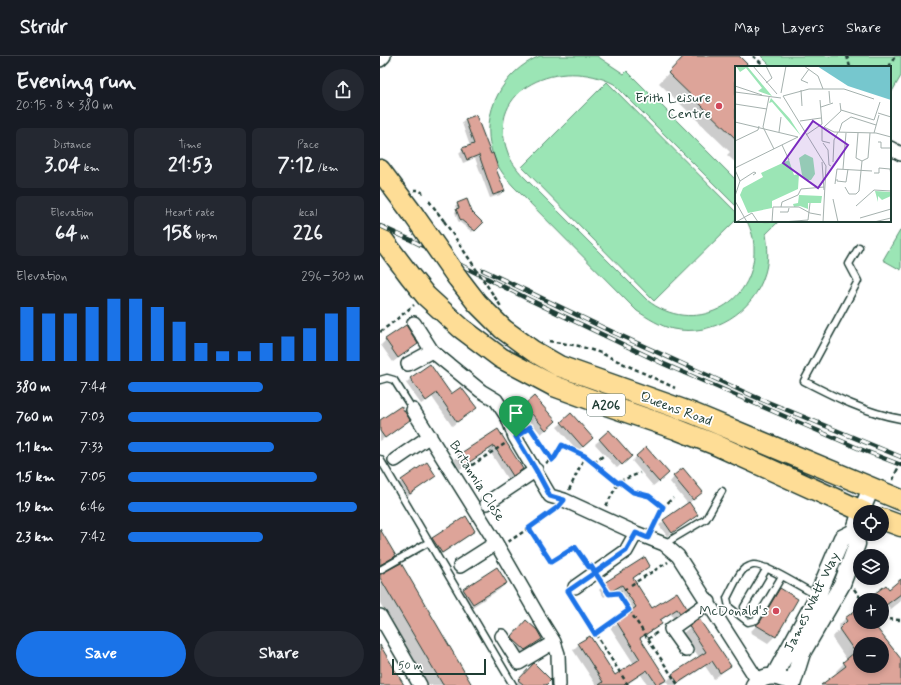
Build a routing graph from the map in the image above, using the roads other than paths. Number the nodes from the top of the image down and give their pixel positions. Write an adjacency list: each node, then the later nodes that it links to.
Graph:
1 (384, 56): 2 (street)
2 (380, 60)
3 (891, 149): 4 (street)
4 (901, 154)
5 (380, 170): 18 (main road, Queens Road / A206, bridge)
6 (383, 241): 23 (main road, Queens Road / A206)
7 (859, 247): 13 (lane)
8 (414, 323): 9 (street)
9 (432, 351): 10 (street); 17 (street)
10 (408, 364)
11 (380, 380): 12 (lane)
12 (413, 410): 14 (street, Britannia Close)
13 (901, 419)
14 (430, 436): 16 (street, Britannia Close); 30 (street, Britannia Close)
15 (380, 459): 29 (lane)
16 (395, 460)
17 (536, 470): 21 (street); 27 (street)
18 (871, 488): 20 (main road, Queens Road / A206); 22 (street, James Watt Way)
19 (722, 490): 31 (lane)
20 (901, 500)
21 (487, 503)
22 (865, 505)
23 (853, 508)
24 (889, 522): 25 (main road)
25 (901, 526)
26 (853, 532): 37 (street, James Watt Way)
27 (636, 533): 31 (street); 36 (street)
28 (856, 541): 49 (street, James Watt Way)
29 (429, 542): 34 (lane); 47 (lane)
30 (501, 543): 32 (street, Britannia Close); 42 (street, Britannia Close)
31 (664, 544): 38 (street)
32 (460, 566)
33 (767, 568): 35 (lane); 35 (lane); 39 (lane)
34 (380, 570)
35 (782, 576): 37 (lane)
36 (575, 587)
37 (818, 596): 44 (street, James Watt Way)
38 (708, 602): 43 (street); 45 (street)
39 (744, 607)
40 (380, 616): 46 (street)
41 (502, 636): 42 (street)
42 (554, 642): 48 (street, Britannia Close)
43 (686, 650)
44 (774, 676): 45 (street); 49 (street, James Watt Way)
45 (756, 683)
46 (420, 685)
47 (513, 685)
48 (559, 685)
49 (791, 685)

